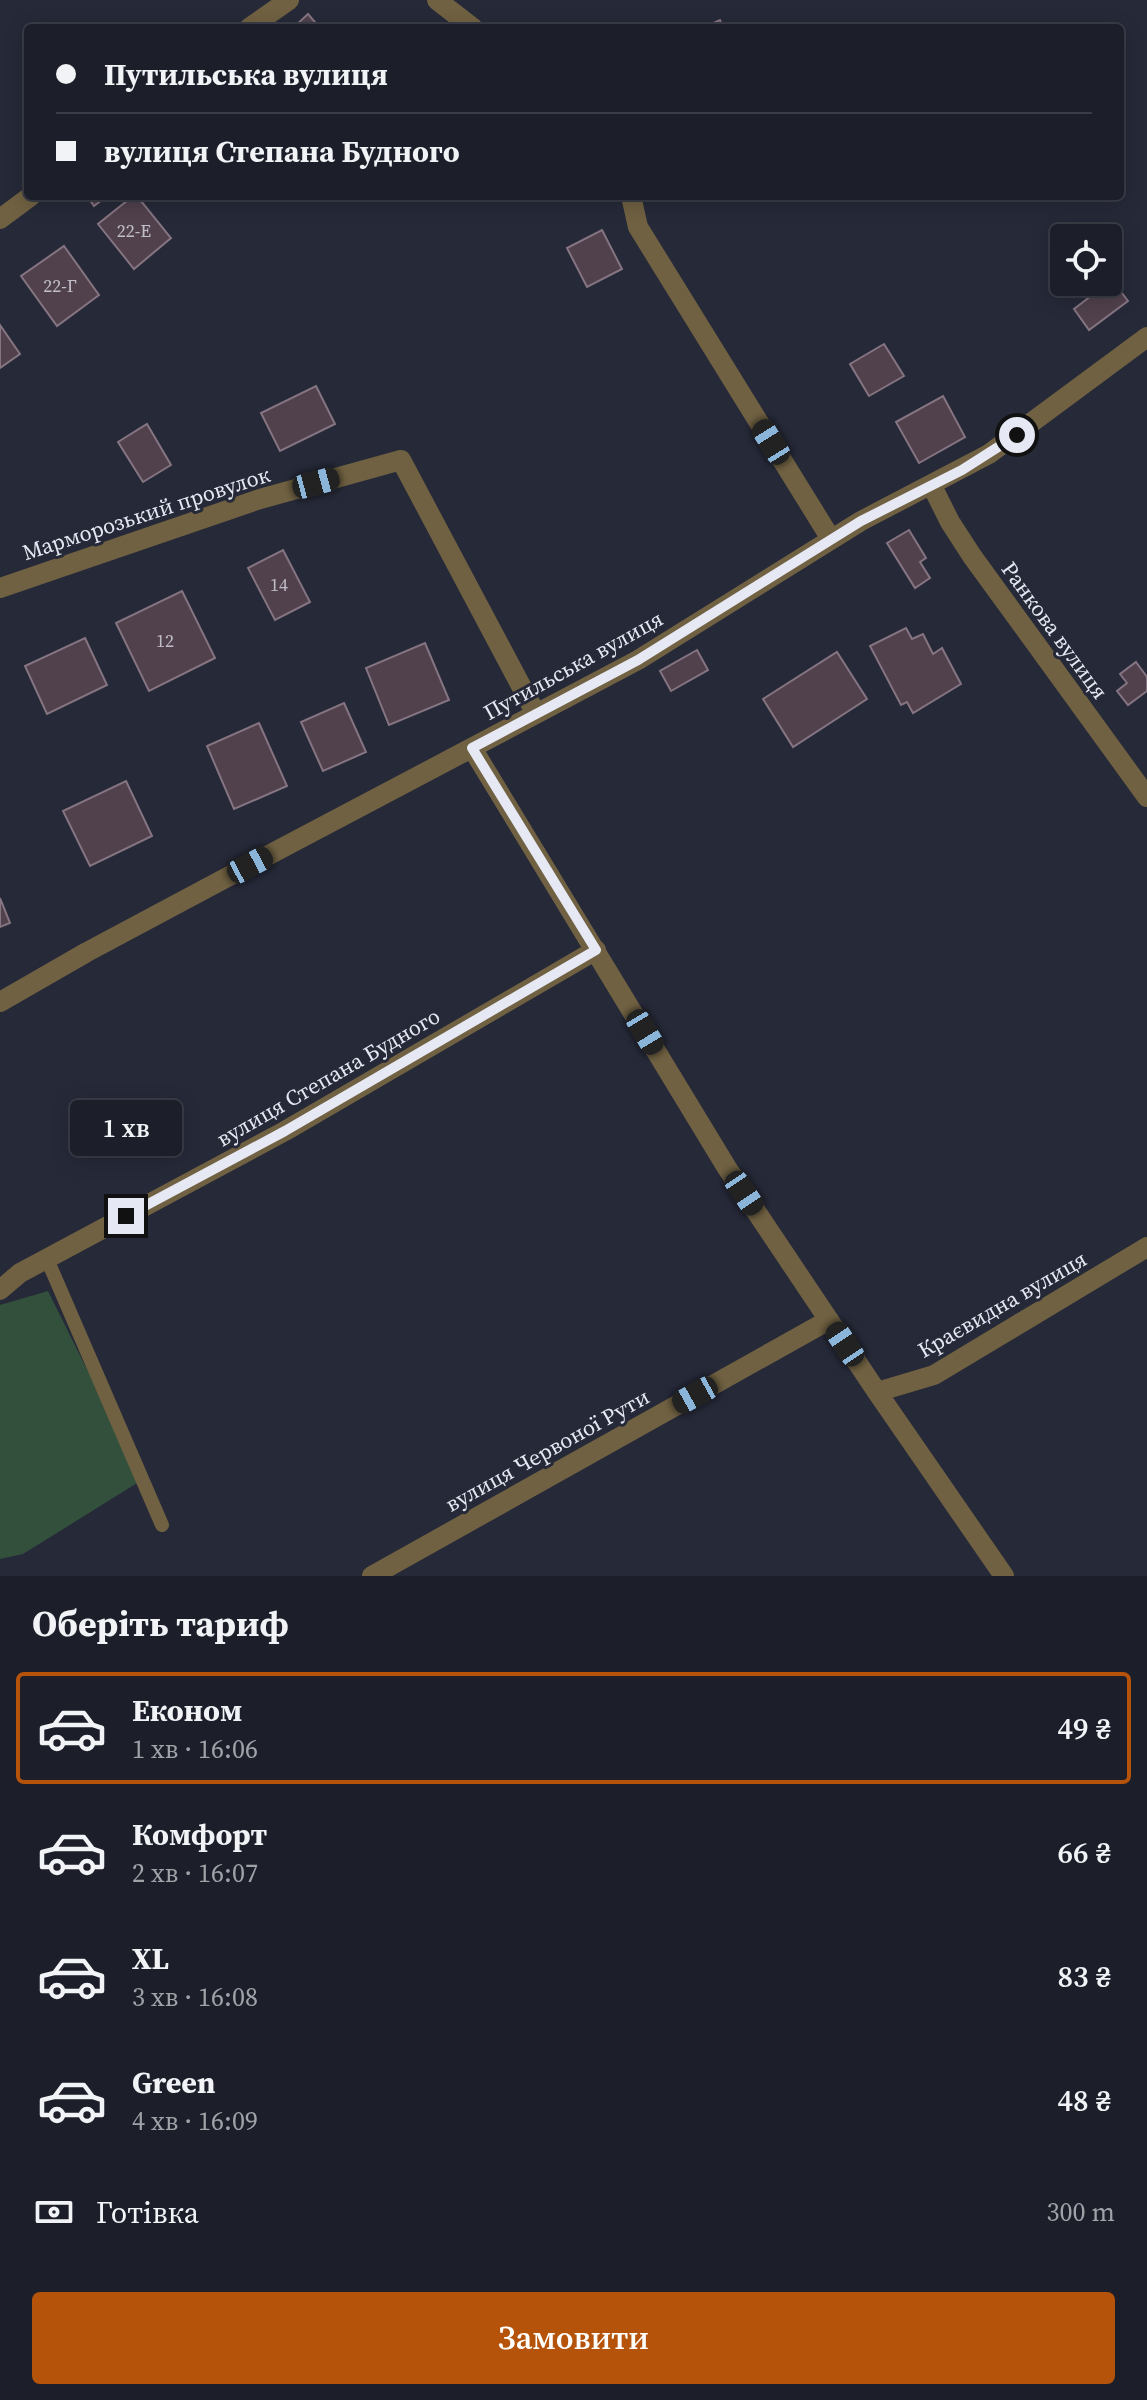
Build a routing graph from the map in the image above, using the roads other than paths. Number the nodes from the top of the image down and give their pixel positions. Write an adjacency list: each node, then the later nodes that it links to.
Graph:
1 (289, 0): 3 (street)
2 (437, 0): 4 (street)
3 (255, 24)
4 (468, 24)
5 (26, 200): 7 (street)
6 (632, 200): 10 (street)
7 (0, 219)
8 (1147, 337): 9 (street, Путильська вулиця)
9 (932, 486): 10 (street, Путильська вулиця); 14 (street, Ранкова вулиця)
10 (831, 539): 12 (street, Путильська вулиця)
11 (0, 588): 12 (street, Марморозький провулок)
12 (536, 714): 13 (street, Путильська вулиця)
13 (472, 748): 15 (street); 16 (street, Путильська вулиця)
14 (1147, 797)
15 (596, 950): 18 (street, вулиця Степана Будного); 20 (street)
16 (0, 1002)
17 (1147, 1247): 21 (street, Краєвидна вулиця)
18 (47, 1259): 19 (street, вулиця Степана Будного); 22 (lane)
19 (0, 1290)
20 (829, 1320): 21 (street); 23 (street, вулиця Червоної Рути)
21 (877, 1392): 24 (street)
22 (162, 1525)
23 (372, 1576)
24 (1004, 1576)

